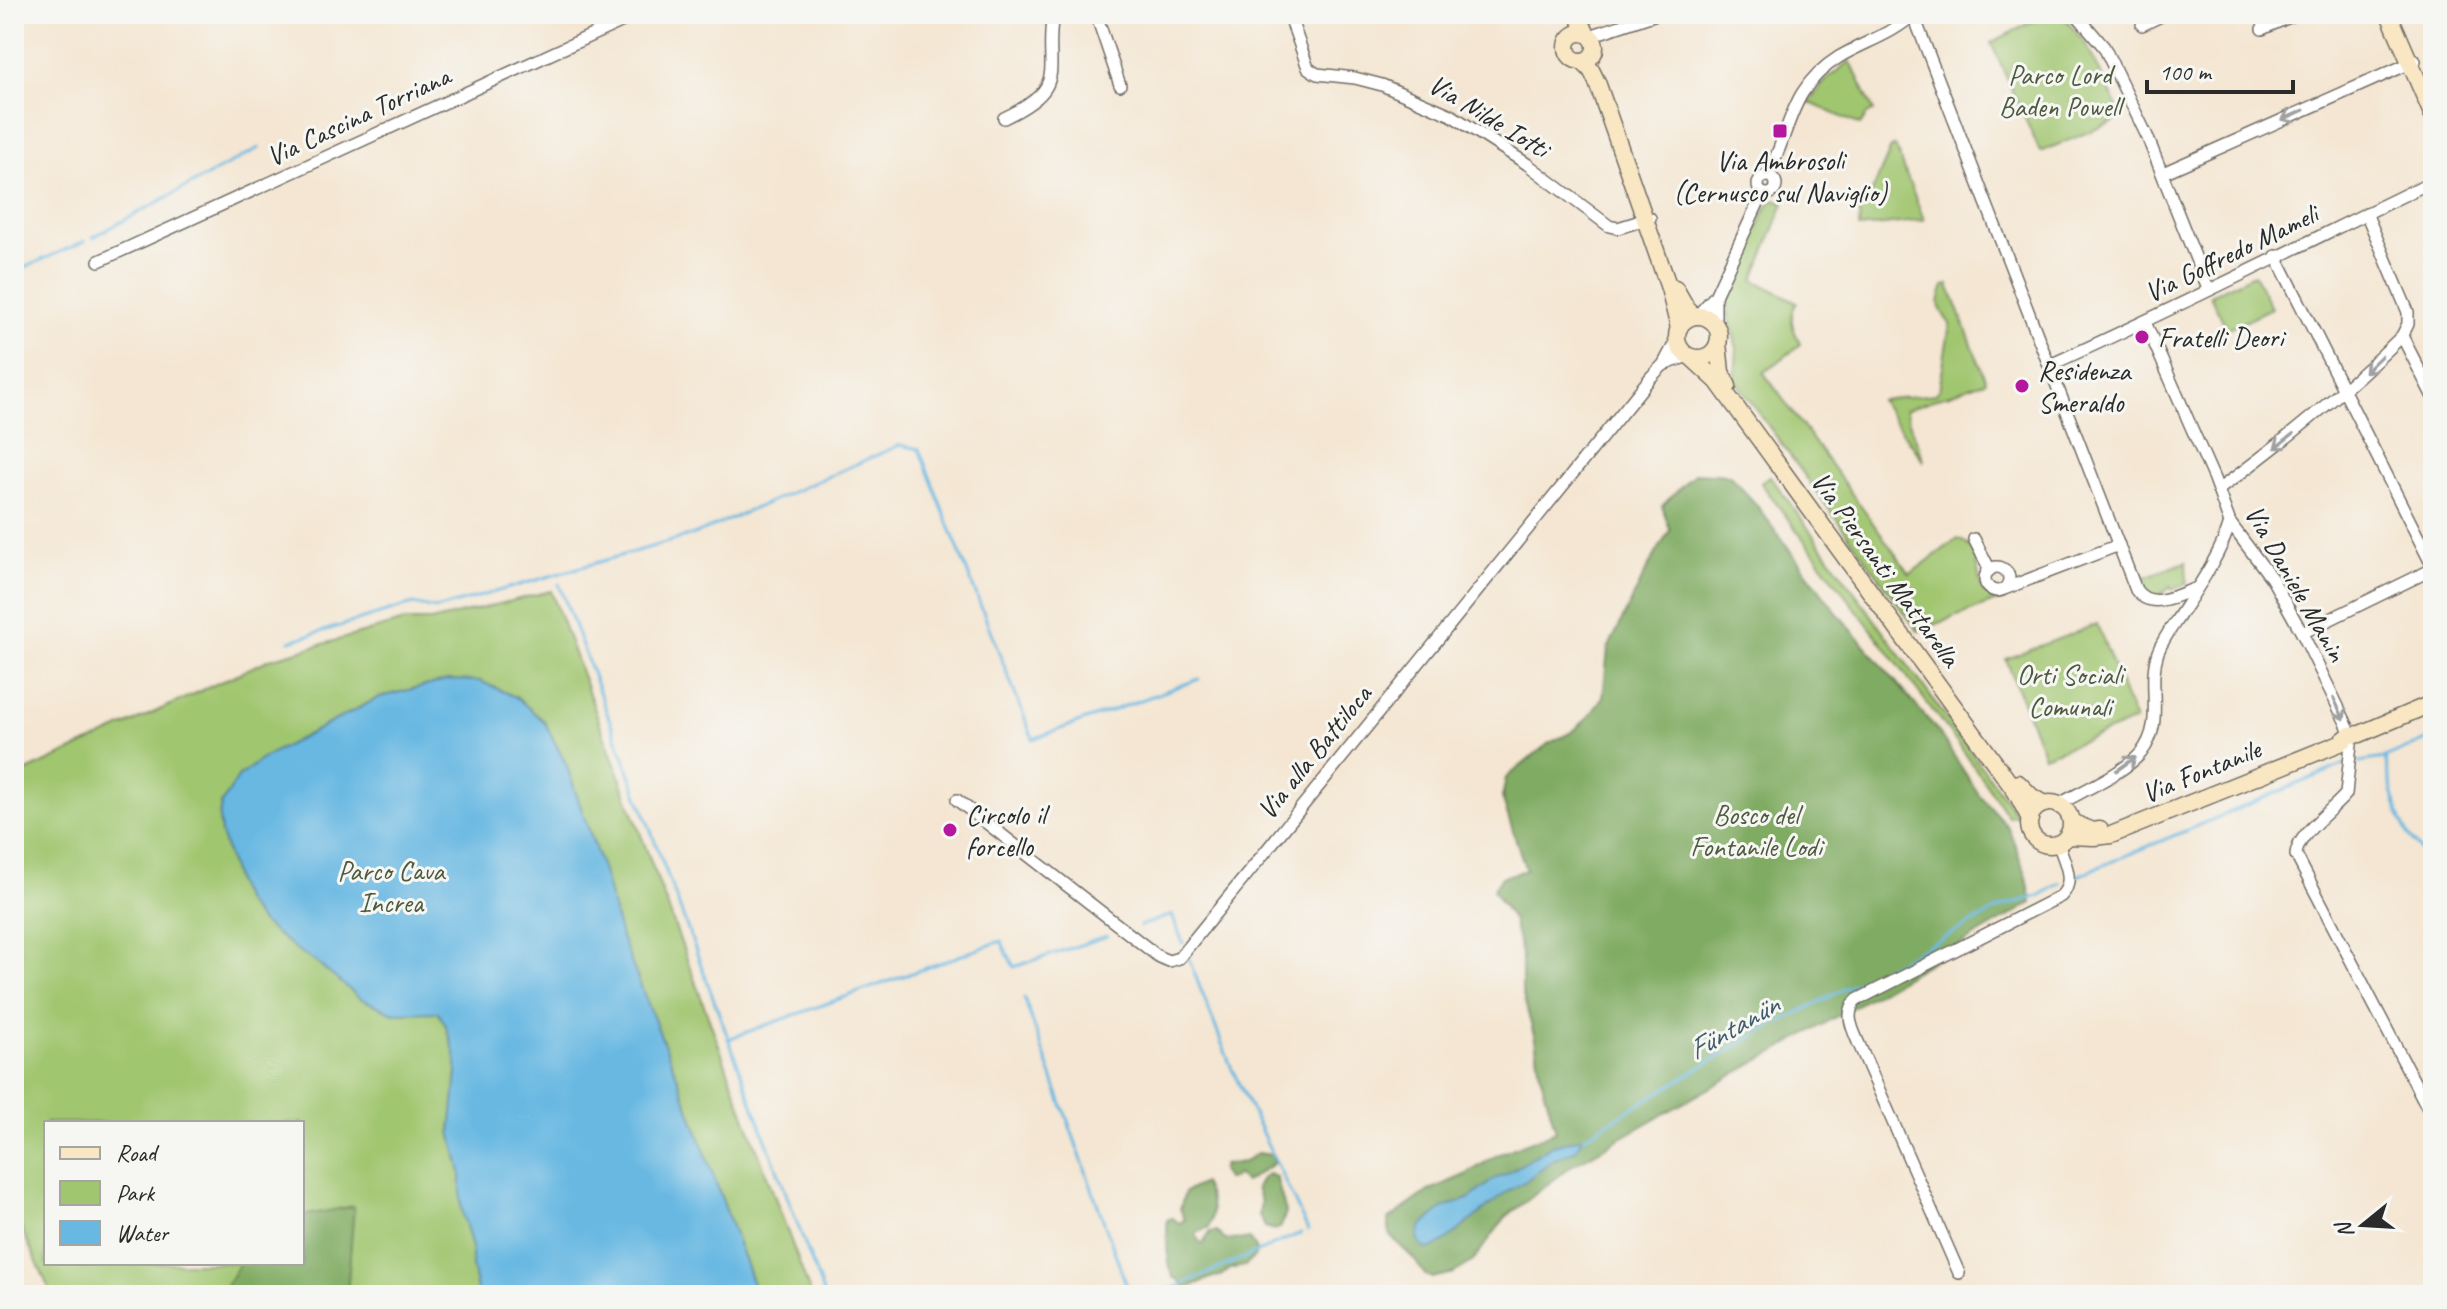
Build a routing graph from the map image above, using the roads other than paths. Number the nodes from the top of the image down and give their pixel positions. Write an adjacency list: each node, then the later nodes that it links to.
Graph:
1 (638, 14): 27 (street, Via Cascina Torriana)
2 (1053, 14): 21 (street)
3 (1096, 14): 18 (street)
4 (1289, 14): 25 (street, Via Nilde Iotti)
5 (1571, 14): 16 (street)
6 (1578, 14): 16 (street)
7 (1656, 14): 16 (street)
8 (1914, 14): 29 (street); 38 (street)
9 (2076, 14): 22 (street)
10 (2165, 14): 14 (street)
11 (2296, 14): 15 (street)
12 (2389, 14): 17 (street)
13 (2395, 14): 17 (street)
14 (2142, 25)
15 (2262, 29)
16 (1587, 43): 25 (street)
17 (2413, 62): 19 (street); 20 (street); 22 (street, one-way to 22)
18 (1120, 85)
19 (2433, 102)
20 (2433, 116)
21 (1004, 118)
22 (2163, 173): 28 (street)
23 (2433, 181): 24 (street, Via Goffredo Mameli)
24 (2366, 213): 26 (street, Via Goffredo Mameli); 34 (street)
25 (1648, 219): 30 (street); 33 (street)
26 (2276, 256): 28 (street, Via Goffredo Mameli); 39 (street)
27 (99, 261)
28 (2208, 289): 31 (street, Via Goffredo Mameli)
29 (1715, 296): 30 (street); 32 (street)
30 (1696, 316): 32 (street); 33 (street)
31 (2145, 322): 38 (street, Via Goffredo Mameli); 41 (street, Via Daniele Manin)
32 (1715, 325): 35 (street)
33 (1678, 333): 36 (street); 37 (street, Via alla Battiloca)
34 (2402, 336): 39 (street, one-way to 39); 40 (street)
35 (1718, 343): 36 (street); 56 (street, Via Piersanti Mattarella)
36 (1690, 356): 37 (street, Via alla Battiloca); 58 (street, Via Piersanti Mattarella)
37 (1663, 365): 55 (street, Via alla Battiloca)
38 (2050, 365): 44 (street)
39 (2345, 391): 41 (street, one-way to 41); 45 (street)
40 (2433, 397)
41 (2218, 490): 42 (street, Via Daniele Manin)
42 (2230, 523): 49 (street); 51 (street, Via Daniele Manin)
43 (1974, 539): 46 (street)
44 (2119, 545): 48 (street); 49 (street)
45 (2433, 568): 51 (street)
46 (1990, 570): 47 (street); 50 (street)
47 (2009, 577): 48 (street); 50 (street)
48 (2022, 581): 50 (street)
49 (2197, 588): 57 (street, one-way to 49)
50 (2004, 589)
51 (2302, 633): 54 (street, Via Daniele Manin, one-way to 54)
52 (2433, 696): 54 (street, Via Fontanile)
53 (2433, 703): 54 (street, Via Fontanile)
54 (2350, 735): 59 (street, Via Fontanile); 60 (street)
55 (957, 800)
56 (2044, 804): 57 (street); 58 (street)
57 (2062, 806): 59 (street)
58 (2030, 819): 59 (street)
59 (2066, 834): 61 (street)
60 (2433, 1118)
61 (1959, 1273)

